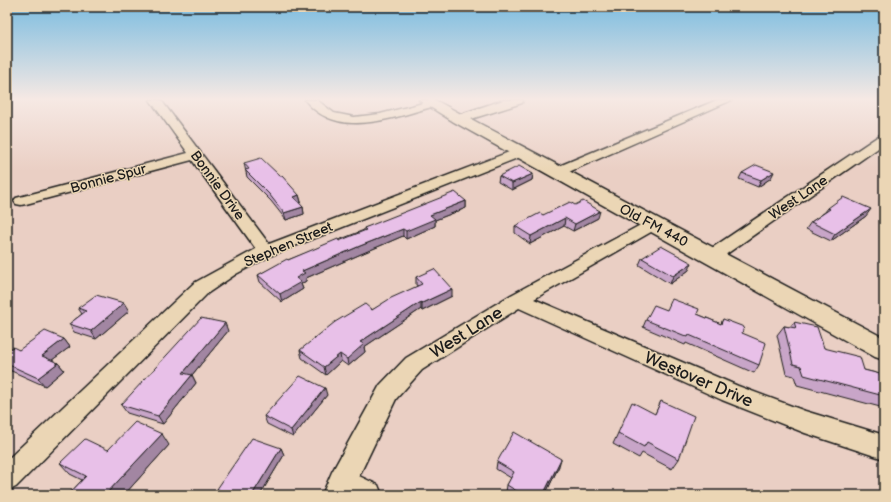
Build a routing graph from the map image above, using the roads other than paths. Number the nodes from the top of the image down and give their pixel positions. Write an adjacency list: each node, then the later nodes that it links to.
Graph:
1 (172, 123): 6 (street, Bonnie Drive)
2 (467, 123): 5 (street, Old FM 440)
3 (672, 123): 7 (street)
4 (884, 138): 11 (street, West Lane)
5 (521, 152): 7 (street, Old FM 440); 10 (street, Stephen Street)
6 (196, 155): 8 (street, Bonnie Spur); 10 (street, Bonnie Drive)
7 (557, 172): 9 (street, Old FM 440)
8 (21, 201)
9 (652, 225): 11 (street, Old FM 440); 12 (street, West Lane)
10 (266, 251): 15 (street, Stephen Street)
11 (712, 256): 13 (street, Old FM 440)
12 (518, 300): 14 (street, Westover Drive); 16 (street, West Lane)
13 (884, 350)
14 (884, 447)
15 (7, 478)
16 (339, 488): 17 (street)
17 (368, 495)

